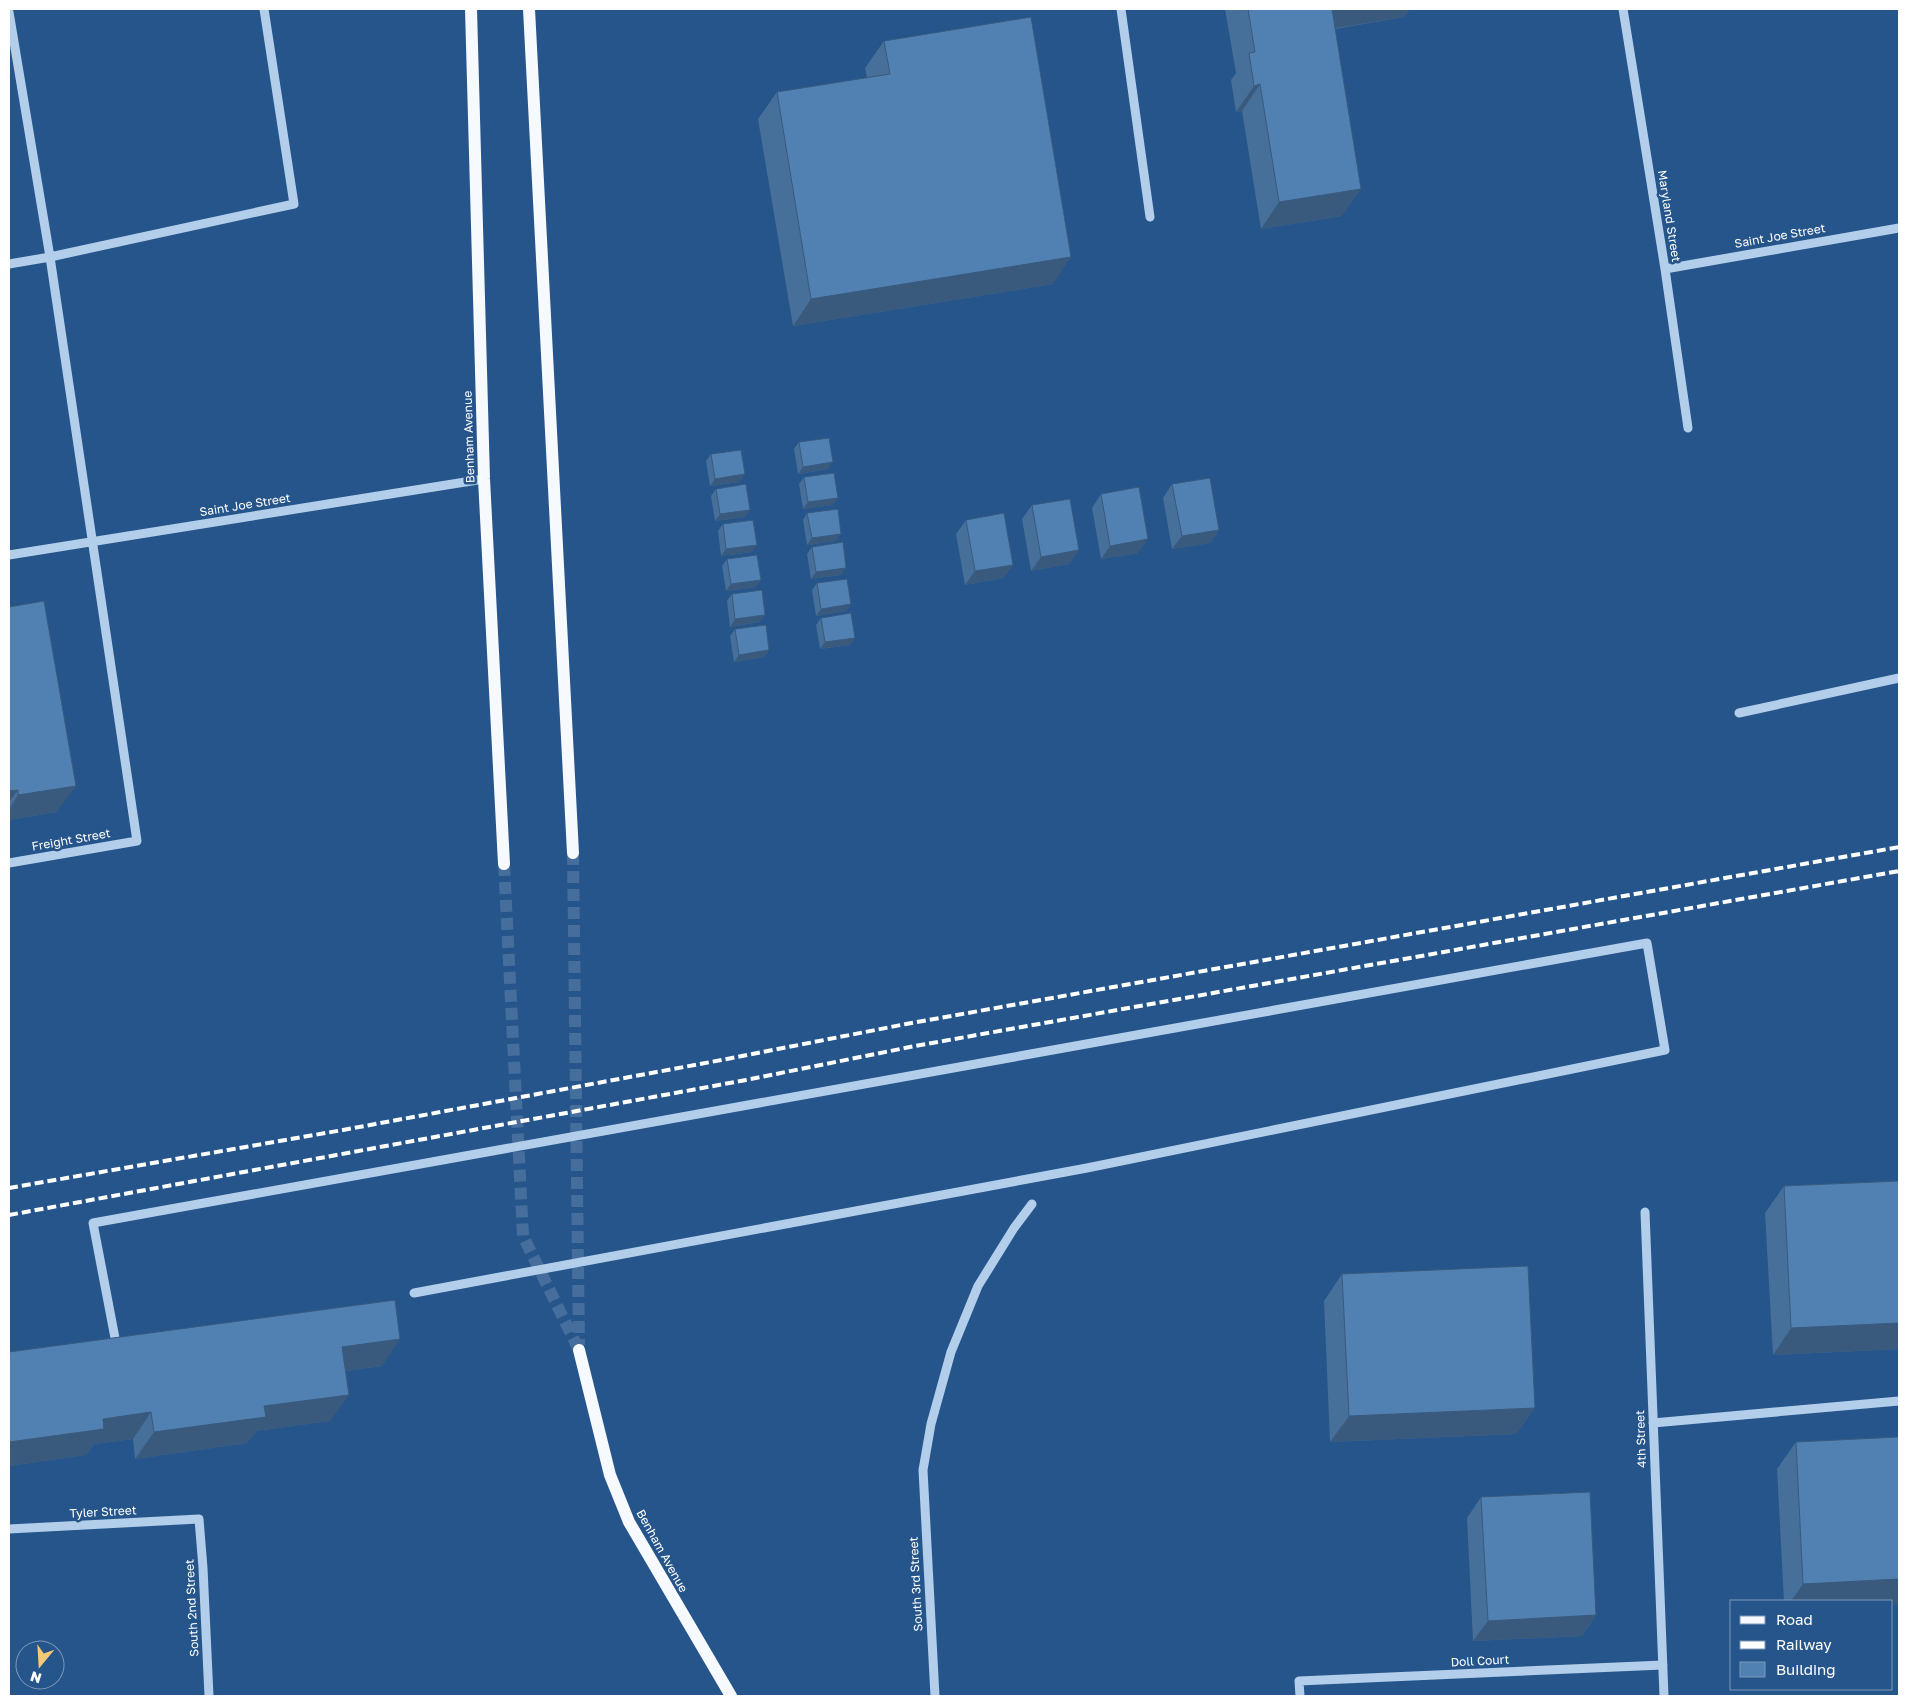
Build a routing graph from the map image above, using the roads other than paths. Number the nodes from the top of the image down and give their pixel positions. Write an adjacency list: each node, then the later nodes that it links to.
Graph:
1 (264, 9): 9 (street)
2 (471, 9): 13 (main road, Benham Avenue)
3 (529, 9): 18 (main road)
4 (1121, 9): 7 (street)
5 (1623, 9): 11 (street, Maryland Street)
6 (9, 12): 9 (street)
7 (1150, 217)
8 (1899, 228): 11 (street, Saint Joe Street)
9 (50, 257): 10 (street); 14 (street)
10 (9, 264)
11 (1665, 268): 12 (street, Maryland Street)
12 (1688, 428)
13 (484, 479): 14 (street, Saint Joe Street); 20 (main road, Benham Avenue)
14 (94, 542): 15 (street, Saint Joe Street); 19 (street, Freight Street)
15 (9, 555)
16 (1899, 678): 17 (street)
17 (1739, 713)
18 (573, 853)
19 (9, 863)
20 (504, 864)
21 (1032, 1204): 33 (street, South 3rd Street)
22 (1645, 1212): 27 (street, 4th Street)
23 (414, 1293): 24 (street)
24 (115, 1338)
25 (579, 1350): 32 (main road, Benham Avenue)
26 (1899, 1401): 27 (street)
27 (1653, 1423): 30 (street, 4th Street)
28 (199, 1519): 29 (street, Tyler Street); 31 (street, South 2nd Street)
29 (9, 1529)
30 (1663, 1665): 34 (street, Doll Court); 35 (street, 4th Street)
31 (209, 1696)
32 (731, 1696)
33 (935, 1696)
34 (1300, 1696)
35 (1664, 1696)

